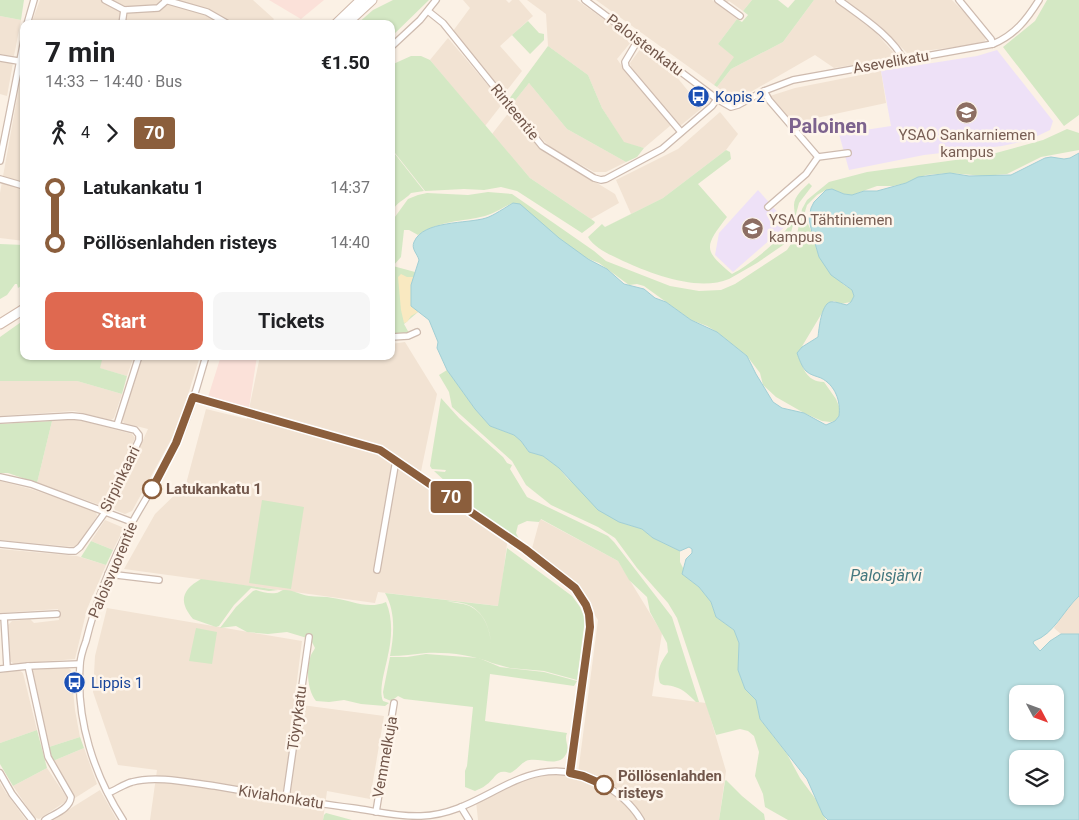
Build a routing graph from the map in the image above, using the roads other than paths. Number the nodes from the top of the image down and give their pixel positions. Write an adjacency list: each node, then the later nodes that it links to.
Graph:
1 (34, 0): 15 (street)
2 (106, 0): 12 (street)
3 (166, 0): 12 (street); 17 (street)
4 (361, 0): 18 (main road)
5 (372, 0): 19 (main road)
6 (436, 0): 13 (street)
7 (585, 0): 20 (street, Paloistenkatu)
8 (718, 0): 14 (street)
9 (839, 0): 24 (street)
10 (959, 0): 22 (street)
11 (1039, 0): 22 (street, Asevelikatu)
12 (124, 10): 16 (street)
13 (428, 11): 21 (street); 30 (street, Rinteentie)
14 (740, 16)
15 (28, 20)
16 (123, 20)
17 (221, 20)
18 (340, 20)
19 (350, 20)
20 (638, 40): 28 (street, Paloistenkatu); 30 (street)
21 (395, 43)
22 (993, 44): 24 (street, Asevelikatu)
23 (0, 58): 25 (street)
24 (904, 61): 27 (street, Asevelikatu)
25 (20, 62)
26 (20, 71): 33 (street)
27 (764, 91): 29 (street, Asevelikatu); 32 (street)
28 (717, 100): 29 (street, Paloistenkatu); 30 (street, Rinteentie)
29 (731, 107)
30 (681, 132)
31 (848, 153): 32 (street)
32 (818, 157): 36 (street)
33 (0, 161)
34 (0, 179): 35 (street)
35 (20, 185)
36 (768, 207)
37 (20, 312): 38 (main road)
38 (0, 324)
39 (416, 332): 40 (street)
40 (395, 337)
41 (138, 360): 45 (street)
42 (205, 360): 43 (street, Paloisvuorentie)
43 (193, 397): 46 (street); 49 (street, Paloisvuorentie)
44 (0, 420): 45 (street, Sirpinkaari)
45 (117, 425): 48 (street, Sirpinkaari)
46 (396, 460): 51 (street); 62 (street)
47 (0, 477): 48 (street)
48 (106, 511): 49 (street); 50 (street, Sirpinkaari)
49 (132, 522): 52 (street, Paloisvuorentie)
50 (0, 544)
51 (376, 570)
52 (108, 574): 53 (street); 57 (street, Paloisvuorentie)
53 (159, 580)
54 (57, 614): 55 (street)
55 (2, 617): 59 (street)
56 (309, 637): 64 (street, Töyrykatu)
57 (80, 664): 58 (street); 63 (street, Paloisvuorentie)
58 (28, 666): 59 (street); 68 (street)
59 (3, 668)
60 (394, 703): 66 (street, Vemmelkuja)
61 (0, 773): 67 (street)
62 (570, 773): 65 (street, Kiviahonkatu); 71 (street, Kiviahonkatu)
63 (108, 793): 64 (street, Kiviahonkatu); 69 (street, Paloisvuorentie)
64 (286, 798): 66 (street, Kiviahonkatu)
65 (461, 807): 66 (street, Kiviahonkatu); 70 (street)
66 (376, 812)
67 (32, 820)
68 (45, 820)
69 (123, 820)
70 (469, 820)
71 (641, 820)

